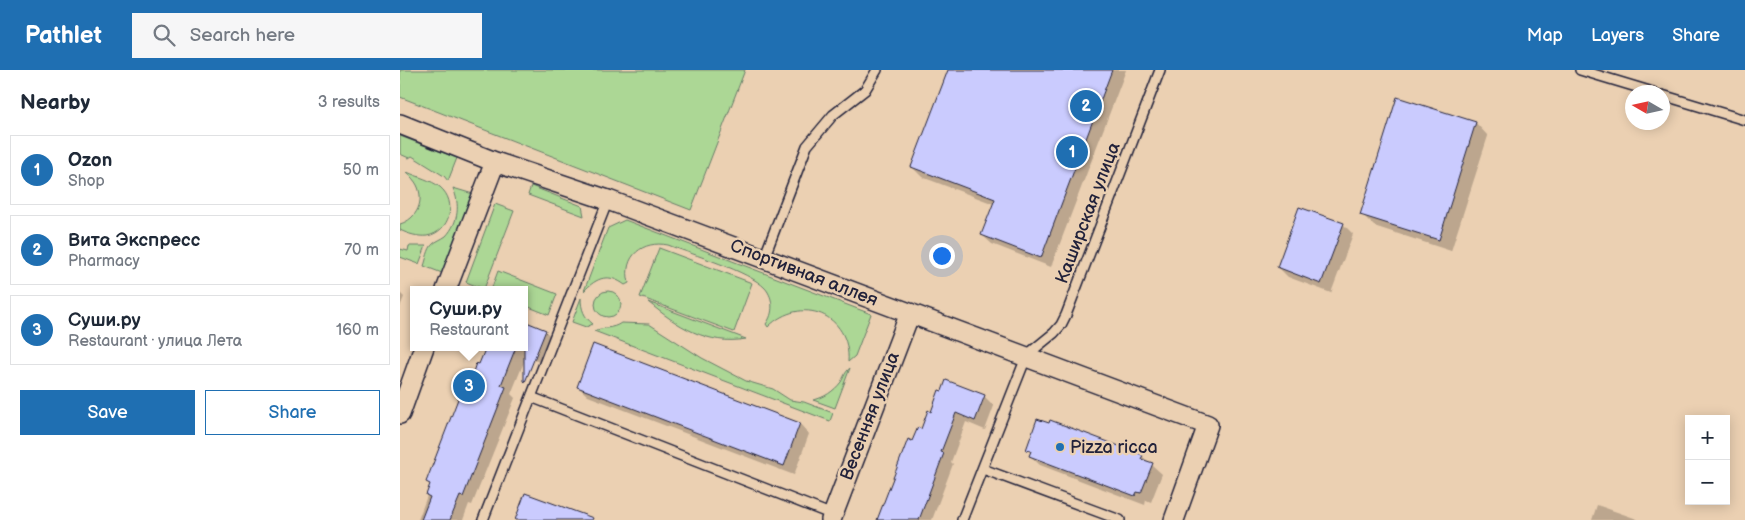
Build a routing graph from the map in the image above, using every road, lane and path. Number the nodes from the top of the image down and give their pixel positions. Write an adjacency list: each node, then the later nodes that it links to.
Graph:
1 (877, 70): 10 (lane)
2 (1160, 70): 14 (lane, Каширская улица)
3 (1580, 70): 4 (lane)
4 (1630, 85)
5 (1670, 97): 6 (lane)
6 (1745, 120)
7 (400, 124): 8 (street, Спортивная аллея)
8 (495, 162): 9 (street, Спортивная аллея); 11 (street)
9 (608, 200): 10 (street, Спортивная аллея); 15 (lane)
10 (764, 258): 12 (street, Спортивная аллея)
11 (448, 286)
12 (910, 312): 14 (street, Спортивная аллея); 18 (street, Весенняя улица)
13 (423, 351): 16 (street)
14 (1027, 355): 17 (lane); 22 (street, Спортивная аллея)
15 (531, 397): 18 (lane); 19 (lane)
16 (400, 414)
17 (982, 469): 20 (lane); 21 (lane)
18 (832, 518)
19 (483, 520)
20 (962, 520)
21 (1120, 520)
22 (1174, 520)

